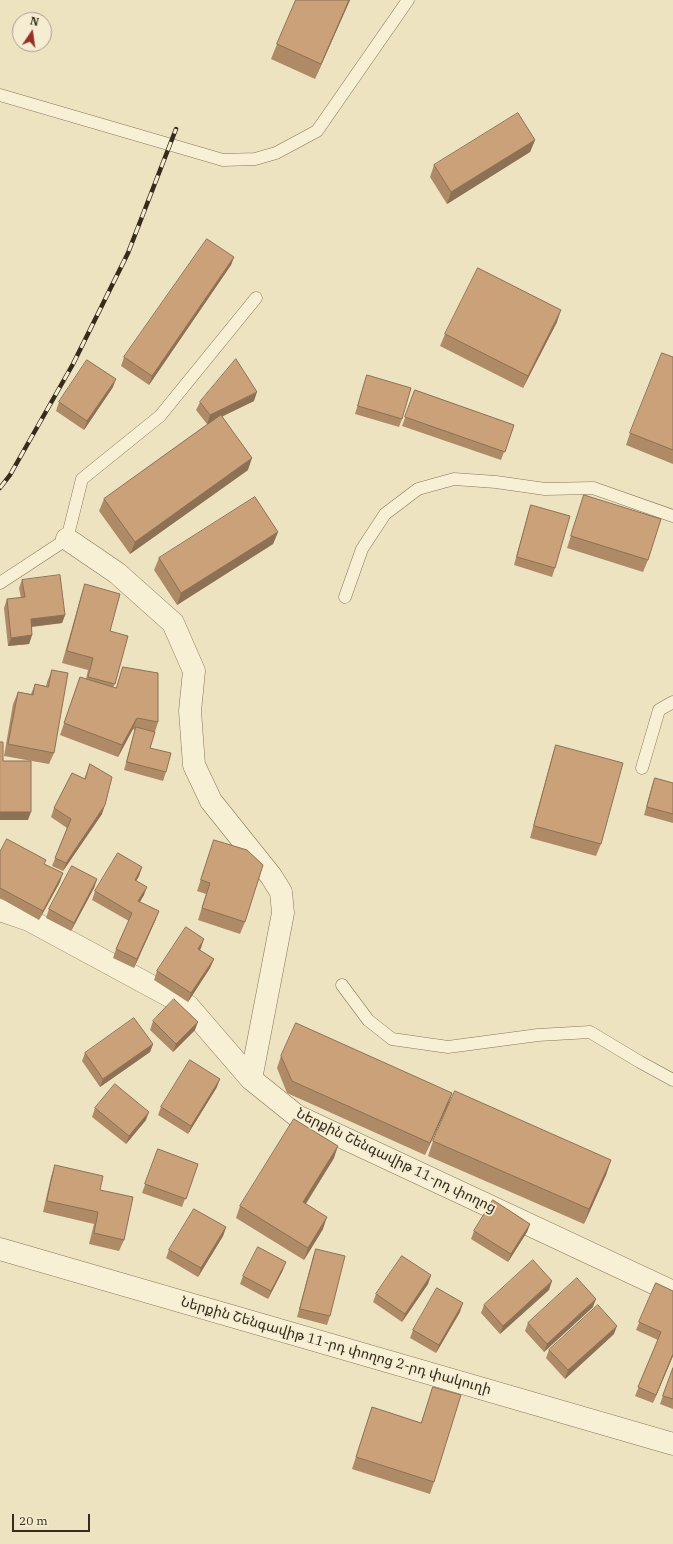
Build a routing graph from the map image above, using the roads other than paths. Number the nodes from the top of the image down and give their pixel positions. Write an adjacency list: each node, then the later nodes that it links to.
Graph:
1 (408, 0): 2 (lane)
2 (0, 95)
3 (256, 298): 5 (lane)
4 (673, 516): 7 (lane)
5 (67, 539): 6 (lane); 12 (street)
6 (0, 583)
7 (345, 597)
8 (673, 702): 9 (lane)
9 (642, 768)
10 (0, 910): 12 (street, Ներքին Շենգավիթ 11-րդ փողոց)
11 (342, 985): 13 (lane)
12 (251, 1079): 15 (street, Ներքին Շենգավիթ 11-րդ փողոց)
13 (673, 1080)
14 (0, 1249): 16 (street, Ներքին Շենգավիթ 11-րդ փողոց 2-րդ փակուղի)
15 (673, 1292)
16 (673, 1444)

